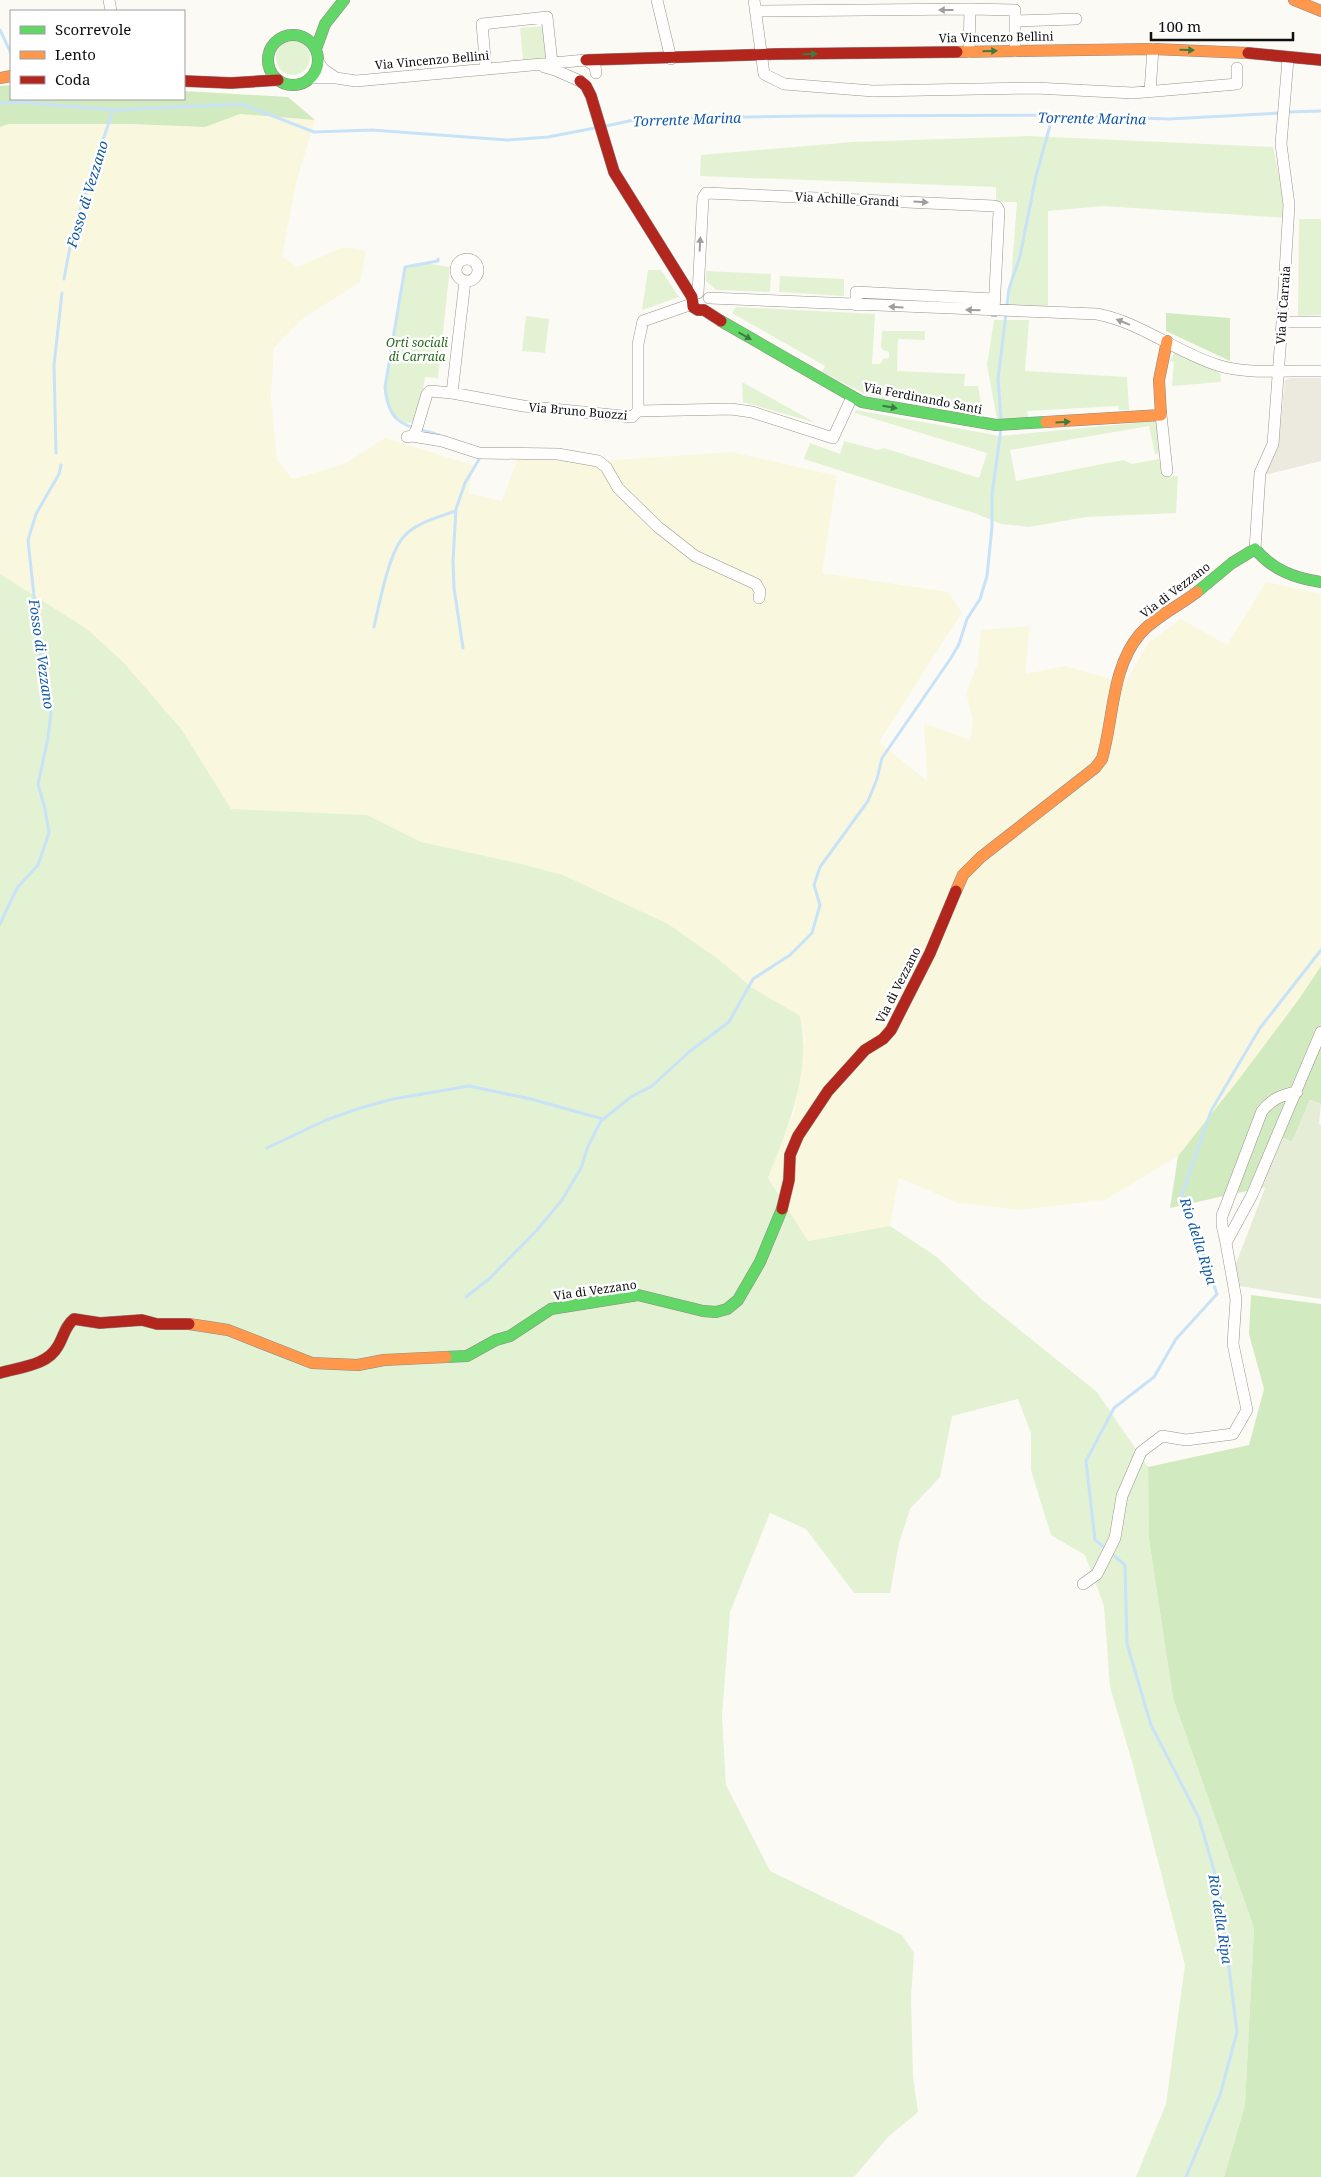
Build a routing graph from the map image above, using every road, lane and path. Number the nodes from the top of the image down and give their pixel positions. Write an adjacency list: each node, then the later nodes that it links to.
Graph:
1 (344, 0): 9 (street)
2 (657, 0): 17 (street)
3 (1294, 0): 6 (street)
4 (755, 5): 5 (street, one-way to 4); 15 (street)
5 (970, 9): 8 (street); 14 (street)
6 (1321, 11)
7 (1076, 19): 8 (street)
8 (1015, 21): 13 (street)
9 (325, 24): 10 (street); 11 (street)
10 (303, 36): 11 (street); 22 (street)
11 (316, 49): 21 (street)
12 (1153, 49): 13 (street, Via Vincenzo Bellini); 16 (street, Via Vincenzo Bellini, one-way to 16); 33 (street)
13 (1015, 51): 14 (street, Via Vincenzo Bellini, one-way to 13)
14 (969, 52): 15 (street, Via Vincenzo Bellini, one-way to 14)
15 (761, 55): 17 (street, Via Vincenzo Bellini); 33 (street)
16 (1288, 58): 19 (street, Via Vincenzo Bellini); 41 (street, Via di Carraia)
17 (671, 59): 18 (street, Via Vincenzo Bellini)
18 (614, 60): 20 (street, Via Vincenzo Bellini); 29 (street)
19 (1321, 60)
20 (585, 61): 23 (street, Via Vincenzo Bellini); 29 (street); 29 (street)
21 (319, 62): 27 (street); 28 (street)
22 (268, 63): 30 (street); 32 (street)
23 (552, 63): 24 (street, Via Vincenzo Bellini); 26 (street)
24 (531, 64): 26 (street, Via Vincenzo Bellini); 29 (street, Via Vincenzo Bellini)
25 (1237, 68): 33 (street)
26 (486, 69): 28 (street, Via Vincenzo Bellini)
27 (311, 78): 28 (street, Via Vincenzo Bellini); 30 (street)
28 (336, 78)
29 (588, 79): 35 (street)
30 (278, 80): 32 (street)
31 (185, 81): 32 (street)
32 (252, 81)
33 (1150, 90)
34 (465, 280): 46 (street)
35 (694, 298): 36 (street); 37 (street, Via Achille Grandi, one-way to 37); 39 (street, Via Ferdinando Santi); 48 (street)
36 (709, 298): 38 (street); 39 (street)
37 (994, 299): 38 (street); 40 (street, Via Achille Grandi)
38 (856, 305): 40 (street, one-way to 38)
39 (704, 310): 47 (street, Via Ferdinando Santi, one-way to 47)
40 (998, 311): 43 (street, one-way to 40)
41 (1282, 322): 42 (street); 44 (street, Via di Carraia)
42 (1321, 322)
43 (1167, 341): 44 (street); 49 (street)
44 (1278, 370): 45 (street); 51 (street, Via di Carraia)
45 (1321, 371)
46 (452, 393): 48 (street, Via Bruno Buozzi); 53 (street, Via Bruno Buozzi)
47 (852, 397): 48 (street, Via Bruno Buozzi); 49 (street, Via Ferdinando Santi, one-way to 49)
48 (638, 411)
49 (1161, 415): 50 (street)
50 (1167, 471)
51 (1255, 549): 52 (street); 59 (street, Via di Vezzano)
52 (1321, 582)
53 (759, 598)
54 (1321, 1032): 55 (street)
55 (1297, 1092): 56 (street); 57 (street)
56 (1248, 1149): 57 (street); 58 (street)
57 (1268, 1158): 58 (street)
58 (1226, 1243): 60 (street)
59 (0, 1373)
60 (1083, 1584)

